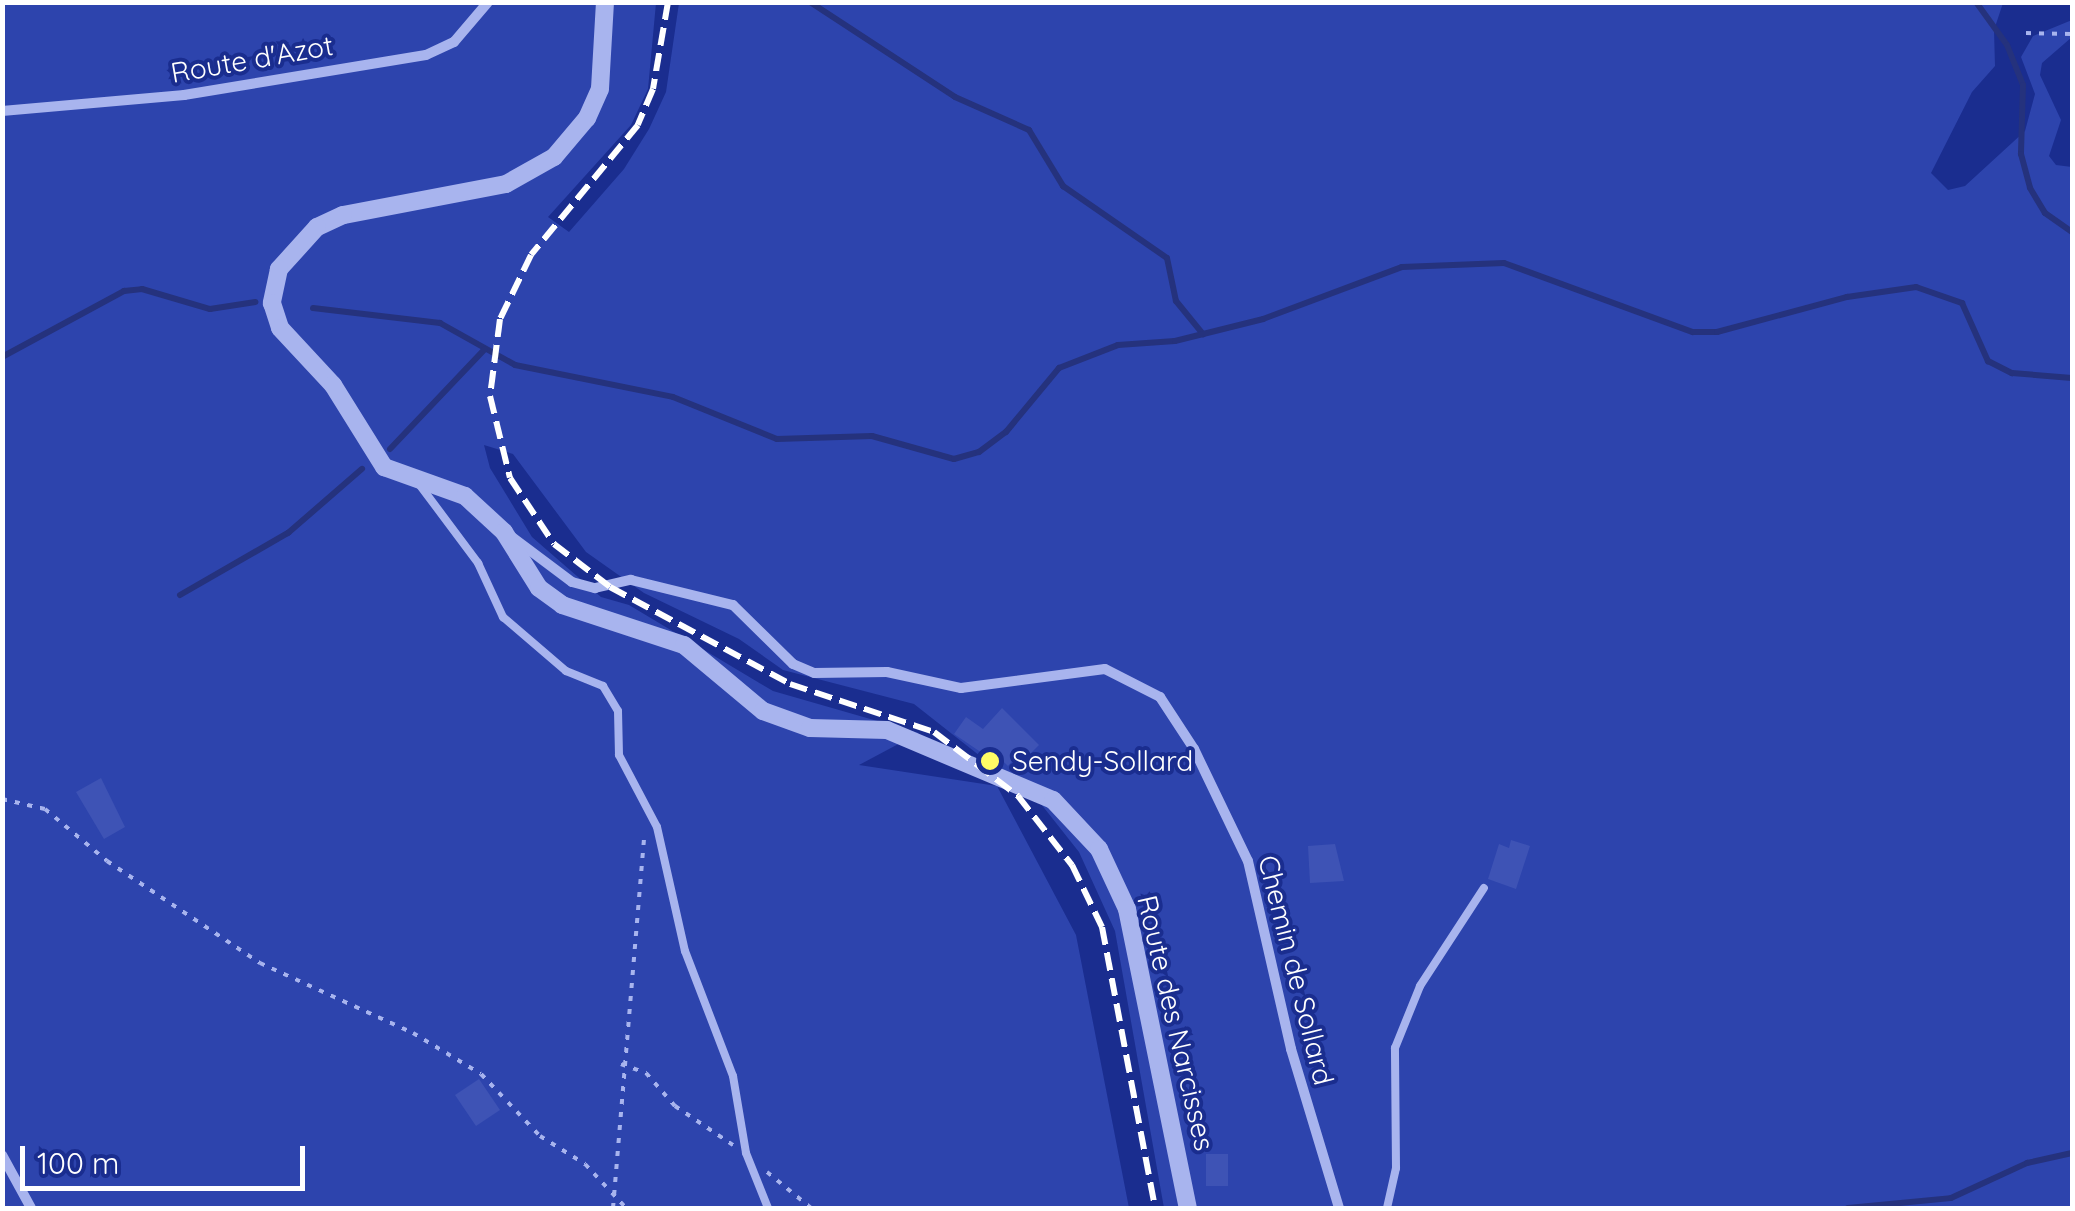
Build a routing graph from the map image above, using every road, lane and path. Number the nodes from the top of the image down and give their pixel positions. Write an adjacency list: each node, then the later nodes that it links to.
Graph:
1 (488, 2): 5 (street, Route d'Azot)
2 (605, 2): 6 (street, Route des Narcisses)
3 (2026, 34): 4 (path)
4 (2072, 34)
5 (2, 111)
6 (419, 484): 7 (street, Route des Narcisses); 9 (lane)
7 (504, 532): 20 (street, Route des Narcisses); 21 (street, Chemin de Sollard)
8 (2, 799): 14 (path)
9 (647, 806): 11 (path); 13 (lane)
10 (1484, 888): 22 (lane)
11 (621, 1064): 13 (path); 14 (path)
12 (2, 1155): 15 (street)
13 (748, 1159): 18 (lane); 19 (path)
14 (618, 1200): 16 (path); 17 (path)
15 (31, 1208)
16 (613, 1208)
17 (626, 1208)
18 (768, 1208)
19 (811, 1208)
20 (1188, 1208)
21 (1339, 1208)
22 (1387, 1208)

